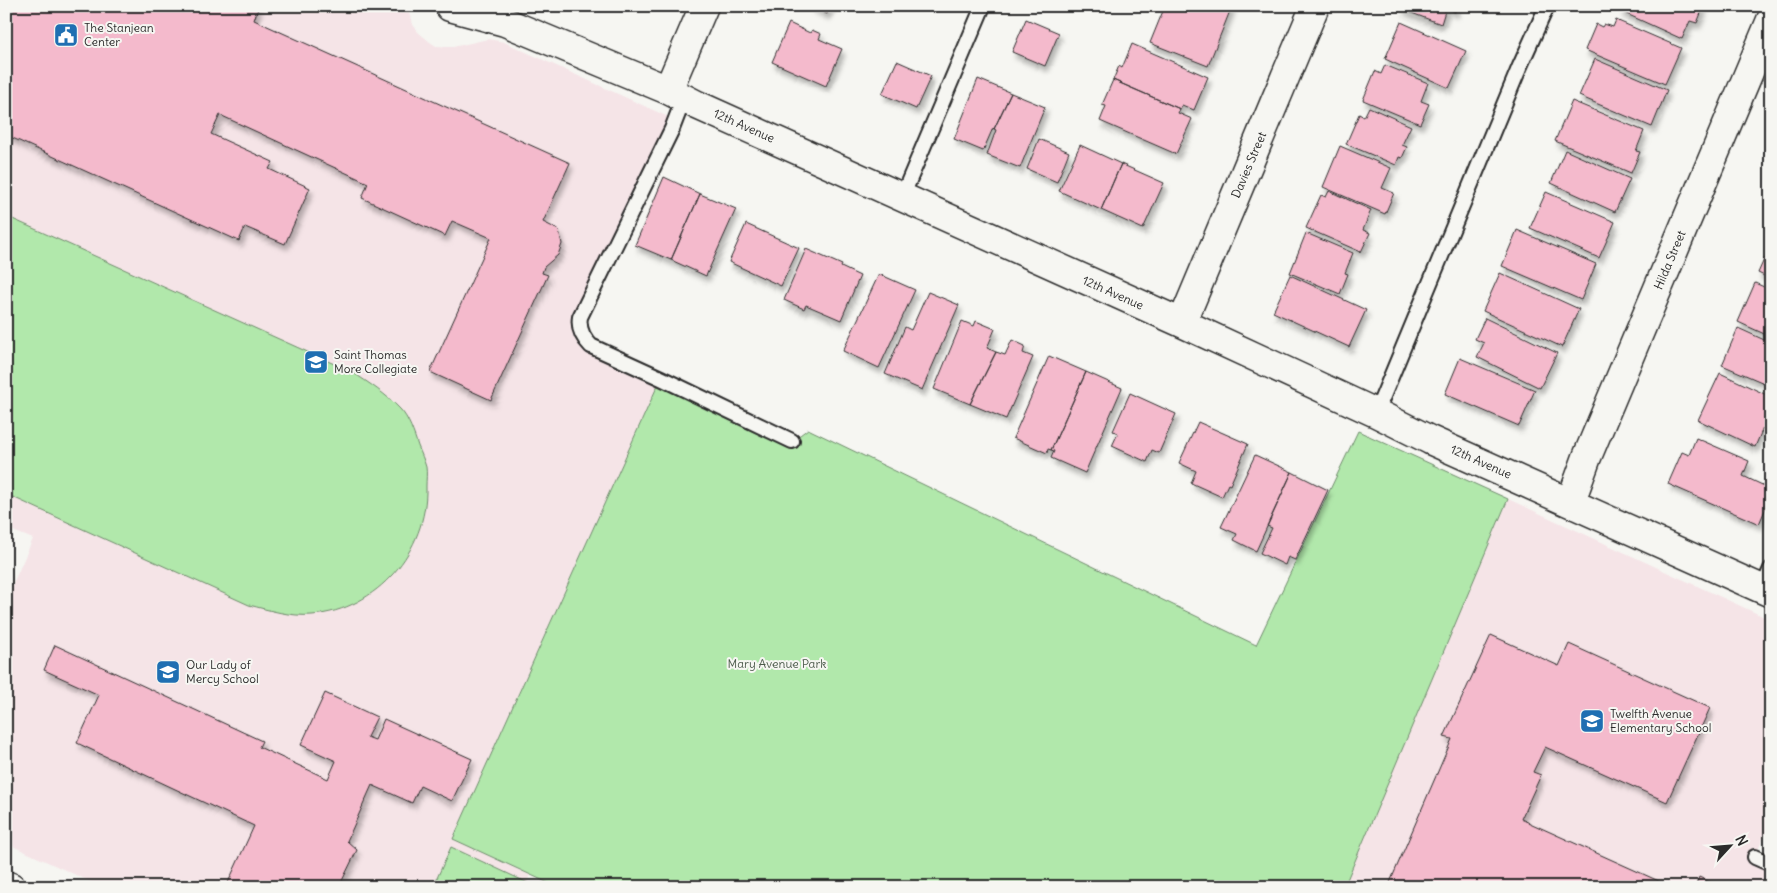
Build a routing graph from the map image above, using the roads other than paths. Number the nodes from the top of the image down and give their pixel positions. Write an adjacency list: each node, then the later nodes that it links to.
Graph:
1 (704, 6): 7 (street)
2 (983, 6): 8 (lane)
3 (1315, 6): 9 (street, Davies Street)
4 (1546, 6): 10 (lane)
5 (450, 7): 7 (street, 12th Avenue)
6 (1771, 20): 12 (street, Hilda Street)
7 (676, 94): 8 (street, 12th Avenue); 11 (lane)
8 (902, 196): 9 (street, 12th Avenue)
9 (1182, 323): 10 (street, 12th Avenue)
10 (1376, 413): 12 (street, 12th Avenue)
11 (792, 441)
12 (1570, 501): 13 (street, 12th Avenue)
13 (1768, 584)
14 (1755, 857): 15 (lane)
15 (1771, 864)
16 (6, 885): 17 (street)
17 (11, 887)

